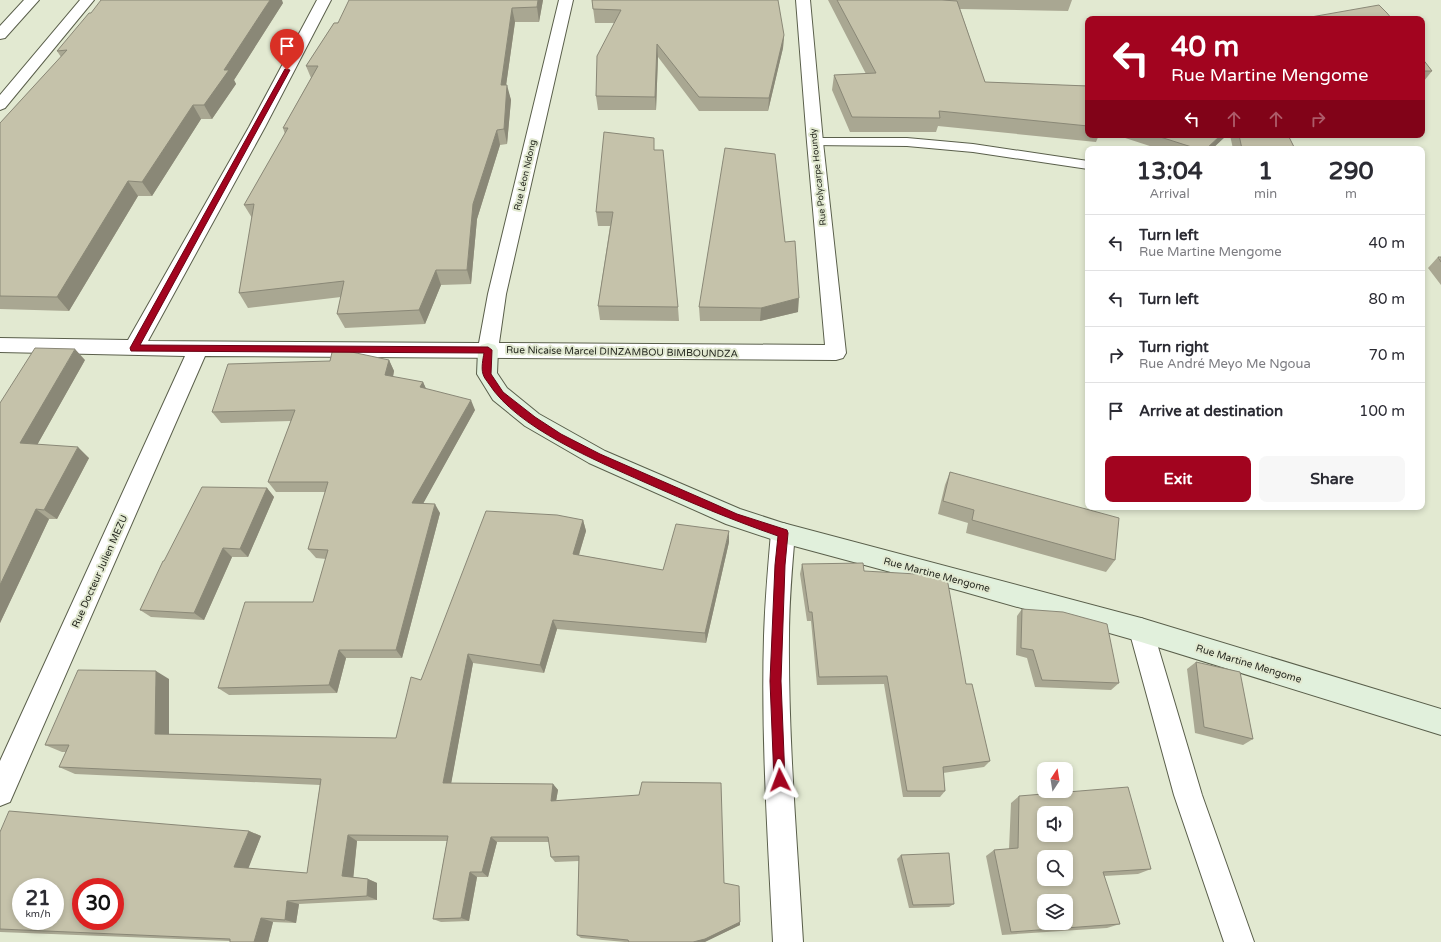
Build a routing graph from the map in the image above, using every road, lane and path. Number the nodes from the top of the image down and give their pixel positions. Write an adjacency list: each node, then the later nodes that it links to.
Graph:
1 (32, 0): 6 (street)
2 (86, 0): 7 (street)
3 (324, 0): 11 (street)
4 (566, 0): 13 (street, Rue Léon Ndong)
5 (803, 0): 8 (street, Rue Polycarpe Houndy)
6 (0, 35)
7 (0, 105)
8 (815, 142): 9 (lane); 14 (street, Rue Polycarpe Houndy)
9 (1085, 165)
10 (0, 345): 11 (street, Rue Nicaise Marcel DINZAMBOU BIMBOUNDZA)
11 (134, 348): 12 (street, Rue Nicaise Marcel DINZAMBOU BIMBOUNDZA)
12 (198, 349): 13 (street, Rue Nicaise Marcel DINZAMBOU BIMBOUNDZA); 18 (street, Rue Docteur Julien MEZU)
13 (488, 350): 14 (street, Rue Nicaise Marcel DINZAMBOU BIMBOUNDZA); 15 (street, Rue Martine Mengome)
14 (836, 353)
15 (783, 533): 16 (street, Rue Martine Mengome); 19 (street)
16 (1141, 630): 17 (street, Rue Martine Mengome); 20 (street)
17 (1441, 722)
18 (0, 792)
19 (788, 942)
20 (1239, 942)

